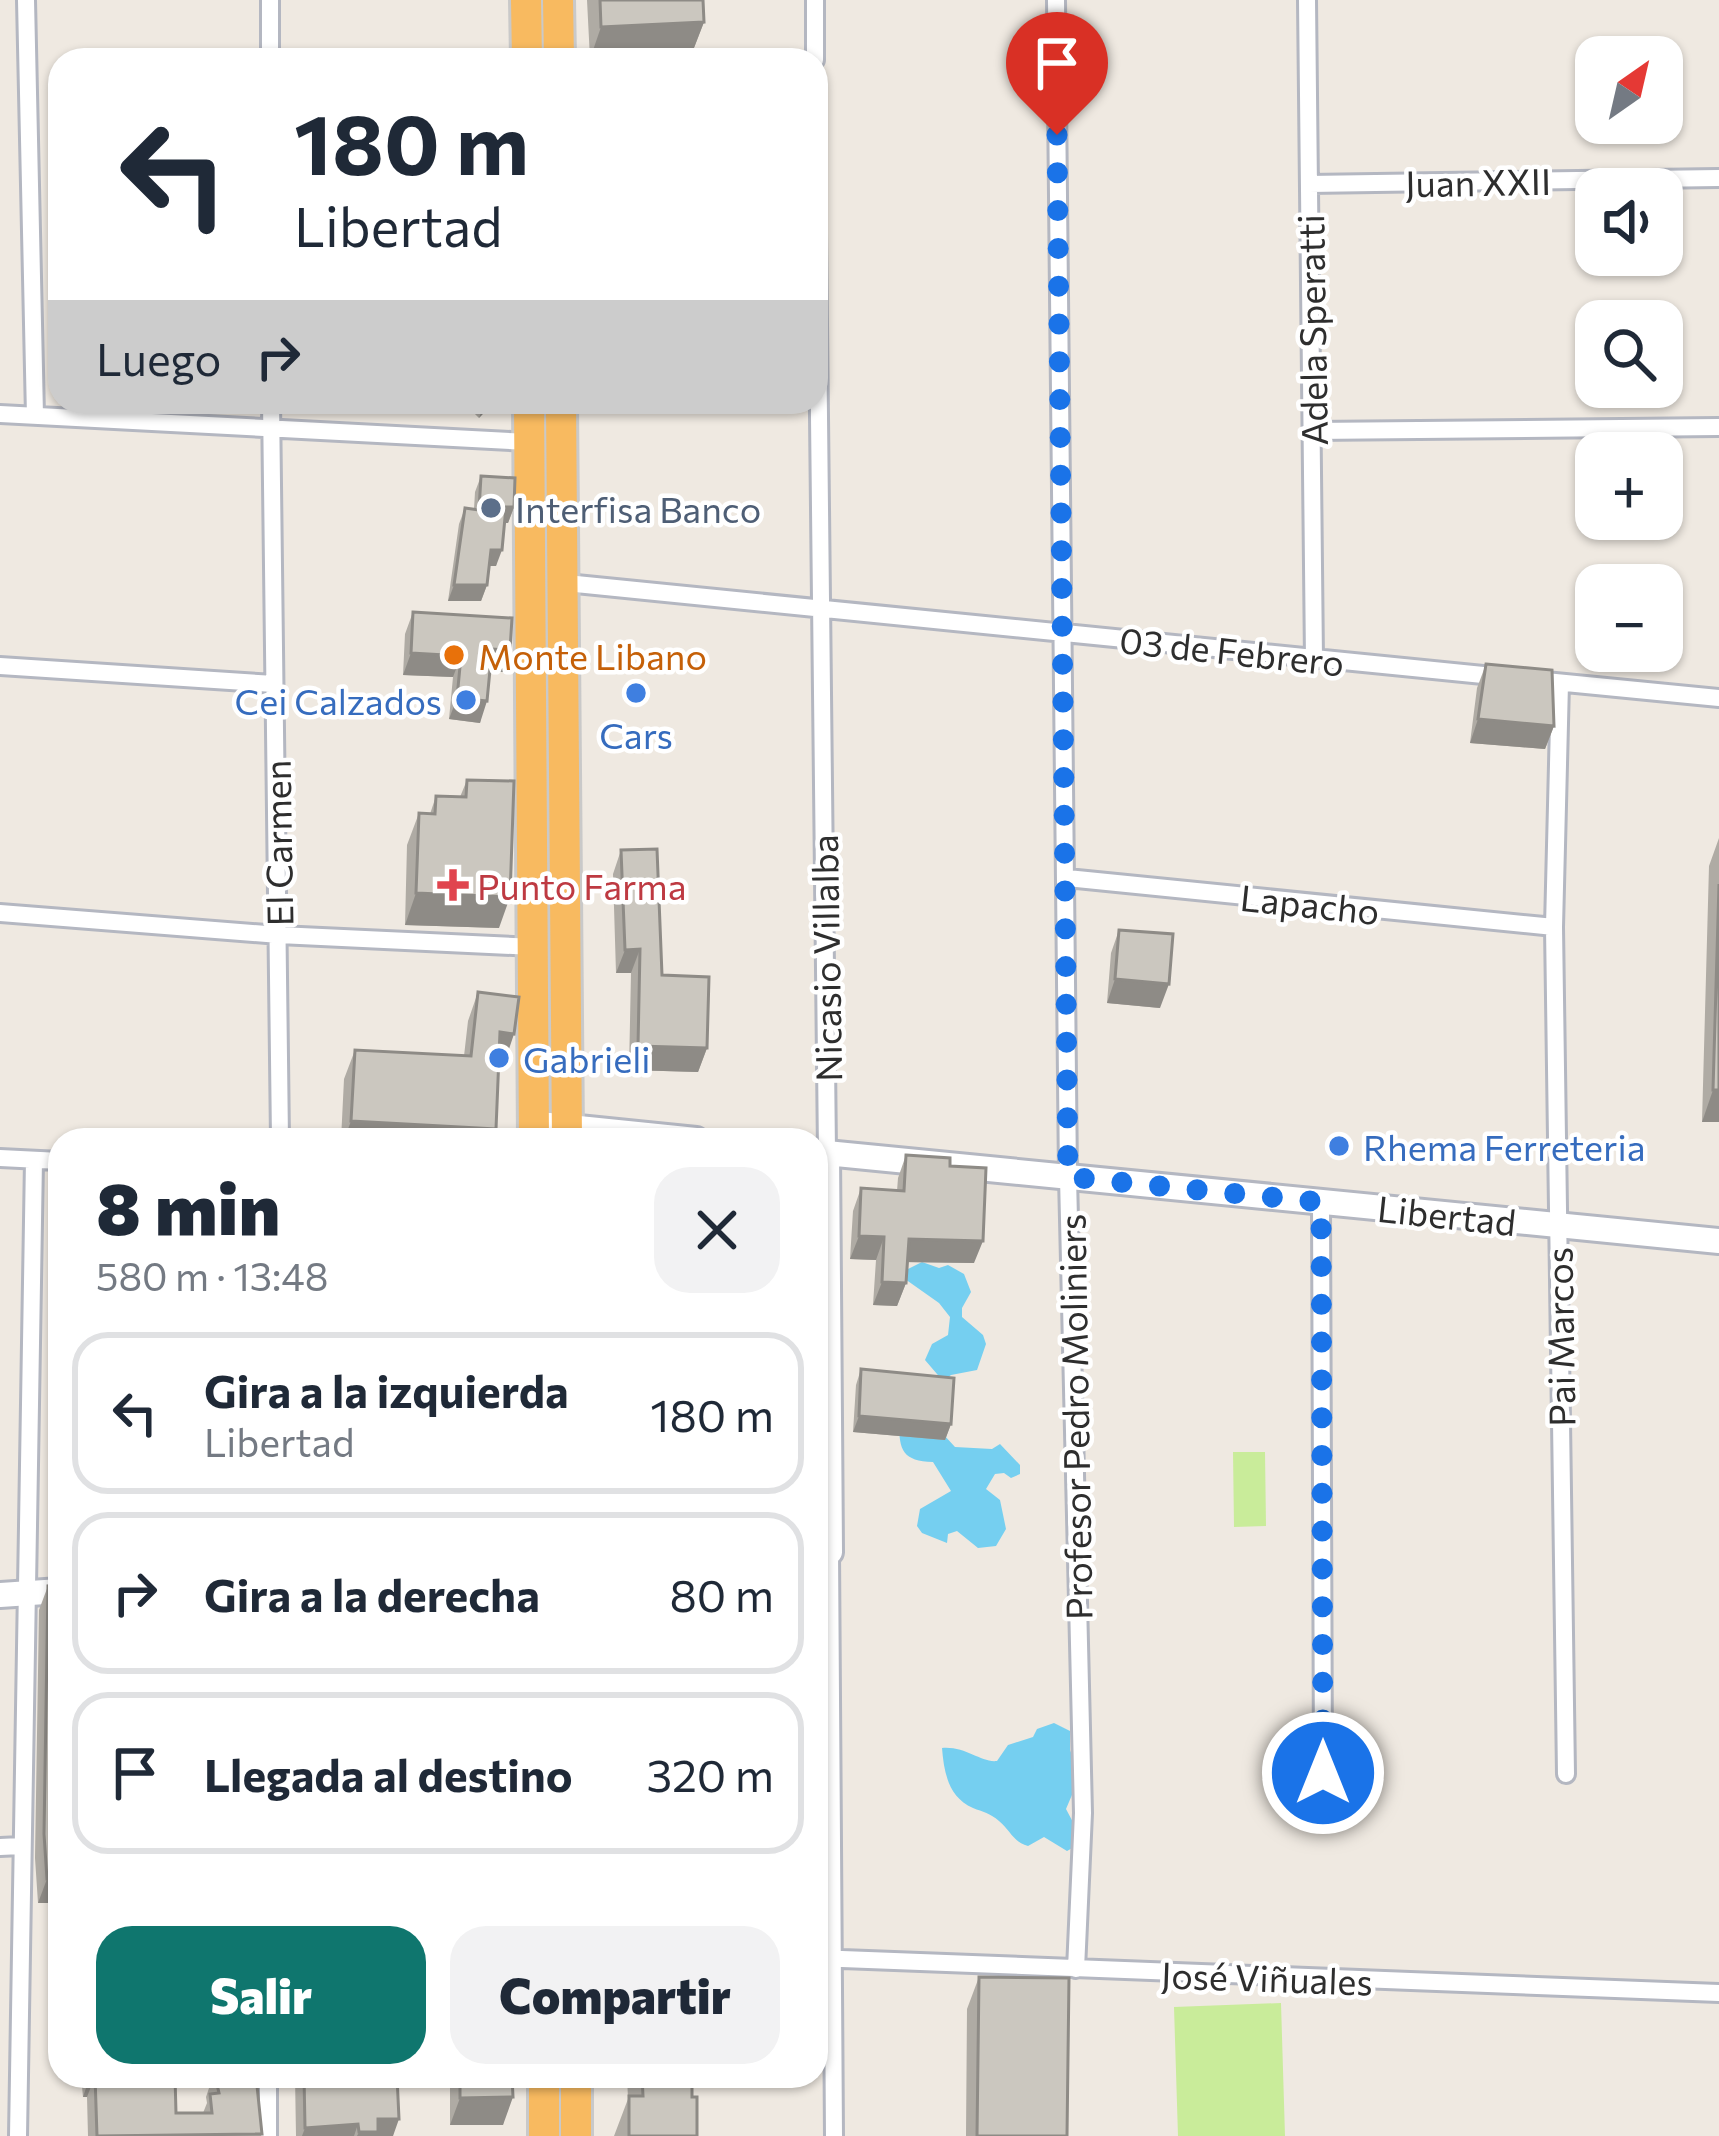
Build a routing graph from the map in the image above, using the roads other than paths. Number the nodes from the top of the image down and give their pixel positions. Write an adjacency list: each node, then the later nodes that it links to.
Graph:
1 (26, 0): 19 (street)
2 (270, 0): 8 (street)
3 (526, 0): 9 (highway)
4 (558, 0): 10 (highway)
5 (815, 0): 11 (street)
6 (1056, 0): 27 (street, Profesor Pedro Moliniers)
7 (1307, 0): 13 (street, Adela Speratti)
8 (270, 48)
9 (526, 48)
10 (559, 48)
11 (815, 48)
12 (1719, 178): 13 (street, Juan XXII)
13 (1309, 184): 22 (street, Adela Speratti)
14 (0, 414): 19 (street)
15 (271, 414): 21 (street, El Carmen)
16 (529, 414): 23 (highway)
17 (561, 414): 25 (highway)
18 (819, 414): 26 (street, Nicasio Villalba)
19 (35, 416): 21 (street)
20 (1719, 427): 22 (street)
21 (271, 429): 23 (street); 31 (street, El Carmen)
22 (1312, 431): 28 (street, Adela Speratti)
23 (530, 442): 24 (highway)
24 (531, 579): 25 (street, 03 de Febrero); 37 (highway)
25 (562, 582): 26 (street, 03 de Febrero); 40 (highway)
26 (821, 607): 27 (street, 03 de Febrero); 41 (street, Nicasio Villalba)
27 (1062, 632): 28 (street, 03 de Febrero); 33 (street, Profesor Pedro Moliniers)
28 (1314, 660): 30 (street, 03 de Febrero)
29 (0, 666): 31 (street)
30 (1560, 683): 32 (street, 03 de Febrero); 35 (street, Pai Marcos)
31 (274, 684): 36 (street, El Carmen)
32 (1719, 698)
33 (1066, 878): 35 (street, Lapacho); 46 (street, Profesor Pedro Moliniers)
34 (0, 913): 36 (street)
35 (1554, 927): 48 (street, Pai Marcos)
36 (279, 935): 37 (street); 38 (street, El Carmen)
37 (534, 947): 39 (highway)
38 (280, 1128)
39 (534, 1128)
40 (567, 1128)
41 (822, 1128)
42 (828, 1153): 46 (main road, Libertad)
43 (0, 1158): 44 (street)
44 (34, 1160): 45 (street); 51 (street)
45 (48, 1161)
46 (1068, 1177): 47 (main road, Libertad); 58 (street, Profesor Pedro Moliniers)
47 (1321, 1202): 48 (main road, Libertad); 53 (street)
48 (1558, 1226): 49 (main road, Libertad); 54 (street, Pai Marcos)
49 (1719, 1241)
50 (48, 1592): 51 (main road)
51 (27, 1594): 52 (main road); 55 (street)
52 (0, 1595)
53 (1323, 1773)
54 (1567, 1774)
55 (21, 1846): 56 (street); 64 (street)
56 (0, 1847)
57 (828, 1959): 58 (street, José Viñuales)
58 (1076, 1970): 59 (street, José Viñuales)
59 (1719, 1994)
60 (828, 2030): 68 (street, Nicasio Villalba)
61 (268, 2088): 65 (street)
62 (544, 2088): 66 (highway)
63 (576, 2088): 67 (highway)
64 (18, 2136)
65 (268, 2136)
66 (544, 2136)
67 (576, 2136)
68 (834, 2136)

